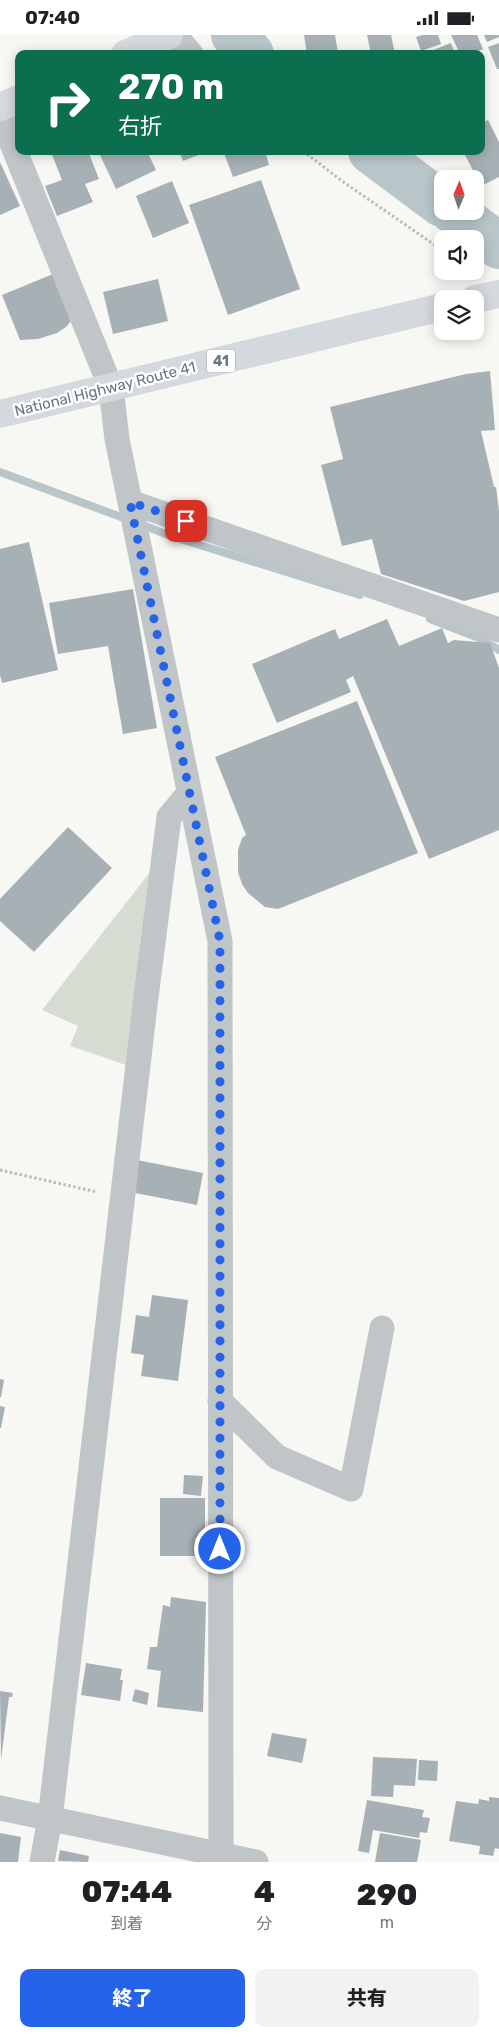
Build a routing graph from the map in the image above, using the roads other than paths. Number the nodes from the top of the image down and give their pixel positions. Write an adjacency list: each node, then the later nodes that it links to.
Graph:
1 (169, 35): 3 (main road)
2 (175, 35): 4 (street)
3 (134, 50)
4 (188, 50)
5 (5, 103): 6 (street)
6 (15, 130)
7 (24, 155): 11 (street)
8 (499, 294): 9 (main road)
9 (484, 297)
10 (434, 309): 11 (main road, National Highway Route 41 / 41)
11 (111, 388): 12 (main road, National Highway Route 41 / 41); 13 (street)
12 (0, 415)
13 (130, 502): 14 (street); 15 (street)
14 (499, 630)
15 (189, 793): 17 (street); 19 (street)
16 (382, 1328): 17 (street)
17 (220, 1401): 20 (street)
18 (0, 1808): 19 (street)
19 (50, 1819): 20 (street); 21 (street)
20 (221, 1858): 22 (street)
21 (42, 1862)
22 (256, 1862)

